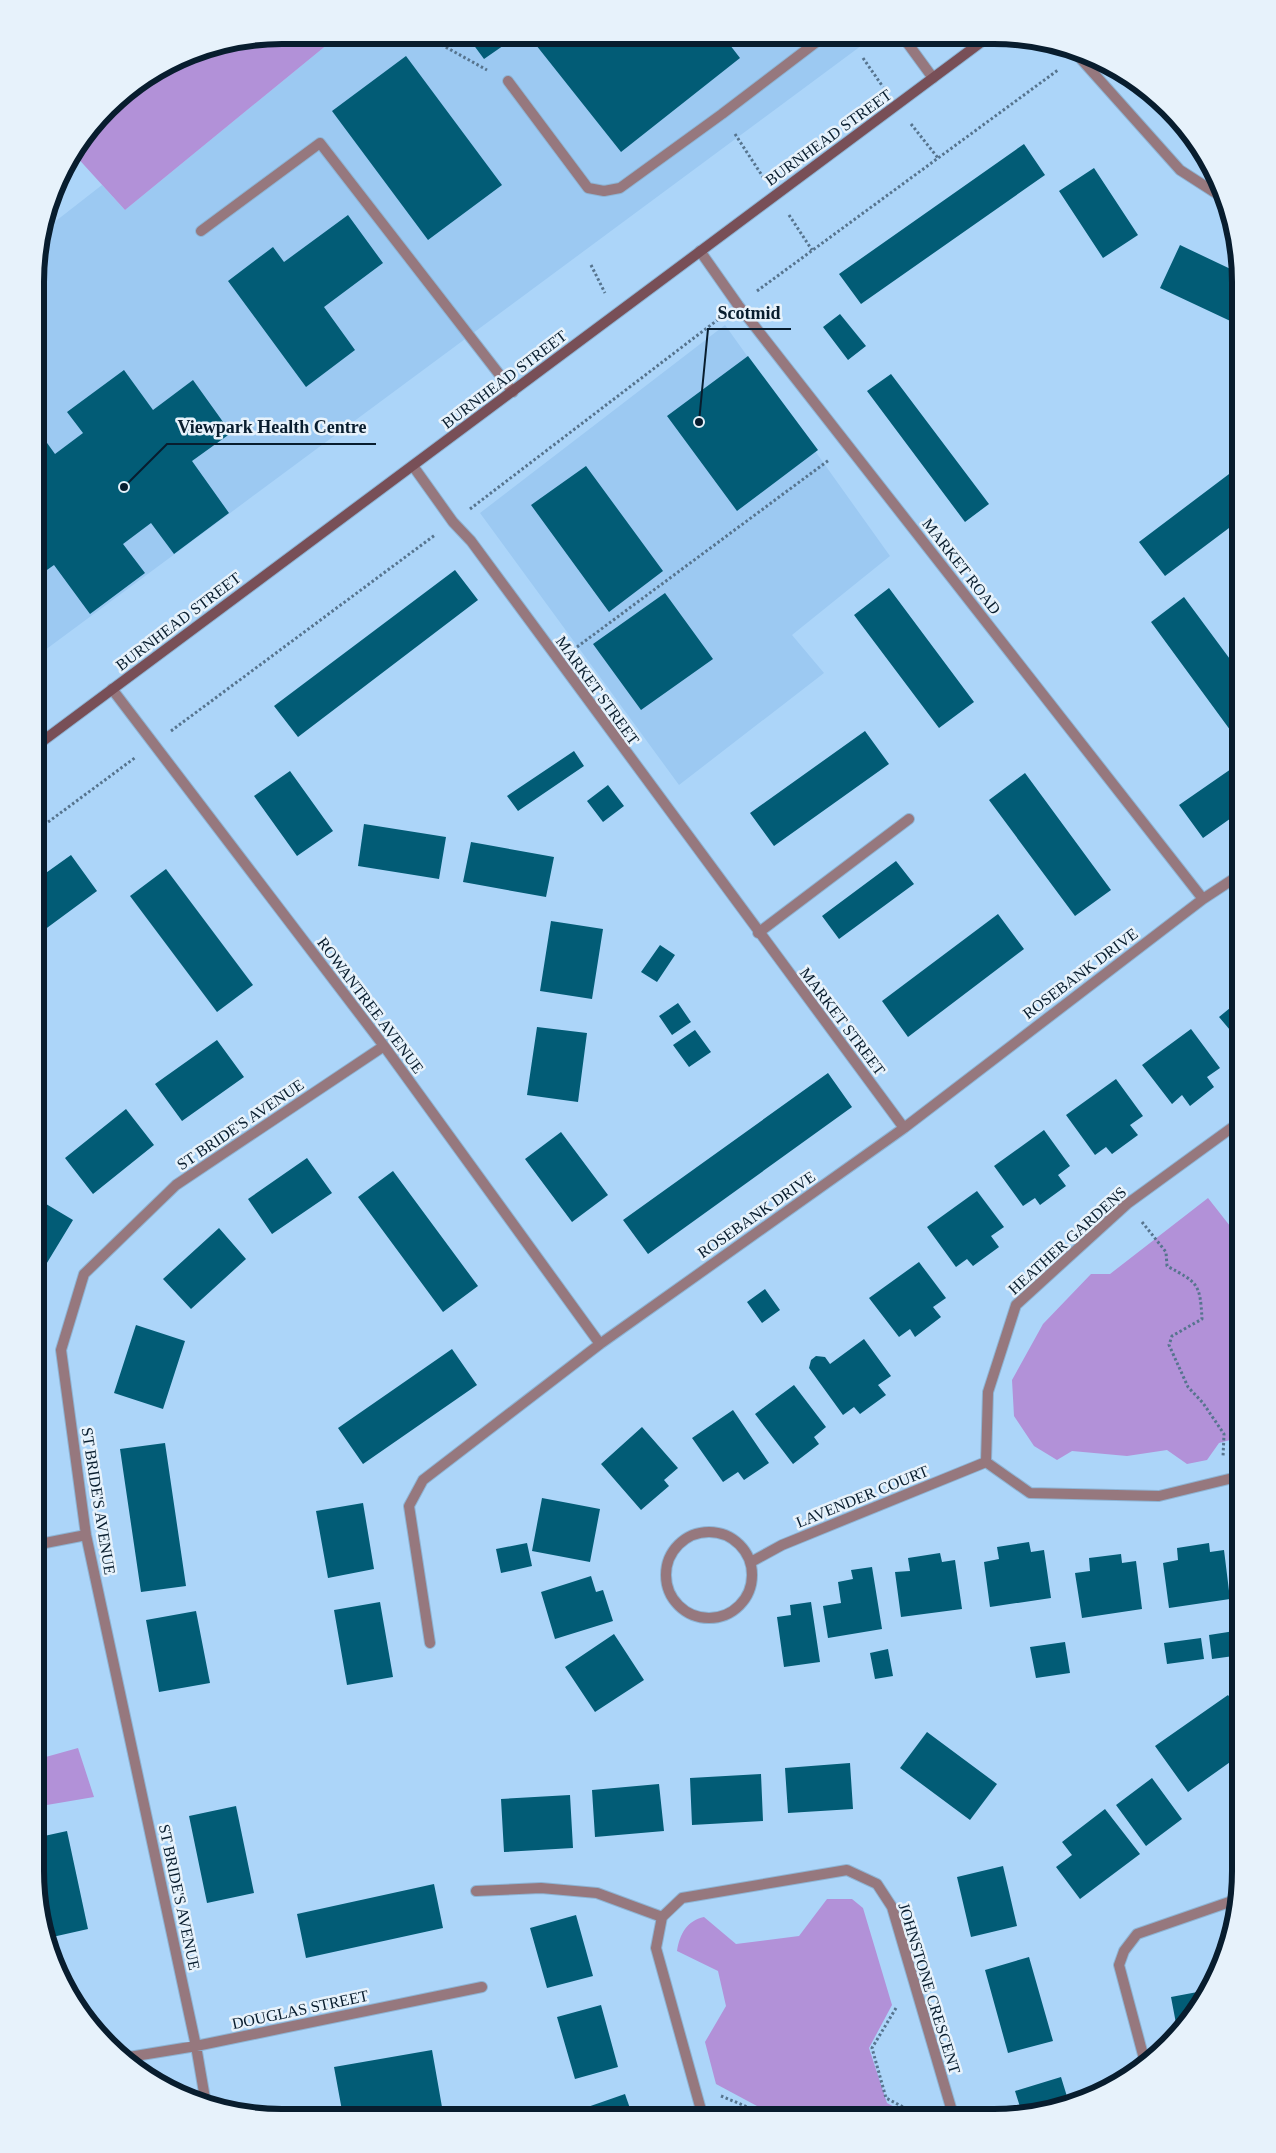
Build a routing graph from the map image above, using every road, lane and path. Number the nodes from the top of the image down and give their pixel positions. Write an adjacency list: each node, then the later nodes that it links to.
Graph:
1 (440, 44): 8 (path)
2 (814, 44): 9 (street)
3 (907, 44): 7 (street)
4 (979, 44): 7 (street, BURNHEAD STREET)
5 (1070, 56): 14 (path)
6 (1083, 61): 10 (street)
7 (933, 78): 11 (street, BURNHEAD STREET)
8 (508, 81): 9 (street)
9 (722, 114): 11 (path)
10 (1215, 193)
11 (775, 194): 13 (street, BURNHEAD STREET); 14 (path)
12 (201, 230): 18 (street)
13 (700, 250): 16 (street, MARKET ROAD); 17 (street, BURNHEAD STREET)
14 (812, 250): 16 (path)
15 (590, 265): 17 (path)
16 (738, 305): 19 (street, MARKET ROAD); 21 (path)
17 (616, 314): 18 (street, BURNHEAD STREET)
18 (513, 392): 20 (street, BURNHEAD STREET)
19 (848, 445): 22 (path); 29 (street, MARKET ROAD)
20 (413, 466): 21 (street, MARKET STREET); 23 (street, BURNHEAD STREET)
21 (452, 522): 22 (street, MARKET STREET); 25 (path)
22 (558, 661): 30 (street, MARKET STREET)
23 (112, 689): 24 (street, BURNHEAD STREET); 25 (street, ROWANTREE AVENUE)
24 (44, 740)
25 (153, 744): 27 (path); 31 (street, ROWANTREE AVENUE)
26 (909, 819): 30 (street)
27 (44, 825)
28 (1232, 880): 29 (street, ROSEBANK DRIVE)
29 (1203, 898): 32 (street, ROSEBANK DRIVE)
30 (758, 933): 32 (street, MARKET STREET)
31 (384, 1046): 35 (street, ROWANTREE AVENUE); 39 (street, ST BRIDE'S AVENUE)
32 (904, 1128): 35 (street, ROSEBANK DRIVE)
33 (1232, 1128): 34 (street, HEATHER GARDENS)
34 (1128, 1204): 36 (street, HEATHER GARDENS); 38 (path)
35 (600, 1344): 42 (street, ROSEBANK DRIVE)
36 (986, 1462): 38 (street); 41 (street, LAVENDER COURT)
37 (1232, 1478): 38 (street)
38 (1222, 1481)
39 (86, 1535): 40 (street); 48 (street, ST BRIDE'S AVENUE)
40 (44, 1543)
41 (751, 1562): 41 (street)
42 (430, 1643)
43 (476, 1891): 45 (street)
44 (1230, 1903): 50 (street)
45 (662, 1917): 46 (street, JOHNSTONE CRESCENT); 51 (street)
46 (913, 1980): 55 (path); 56 (street, JOHNSTONE CRESCENT)
47 (482, 1987): 48 (street, DOUGLAS STREET)
48 (196, 2046): 49 (street, DOUGLAS STREET); 52 (street, ST BRIDE'S AVENUE)
49 (133, 2056)
50 (1143, 2056)
51 (694, 2083): 53 (street); 54 (path)
52 (205, 2097)
53 (701, 2109)
54 (750, 2109)
55 (907, 2109)
56 (951, 2109)

